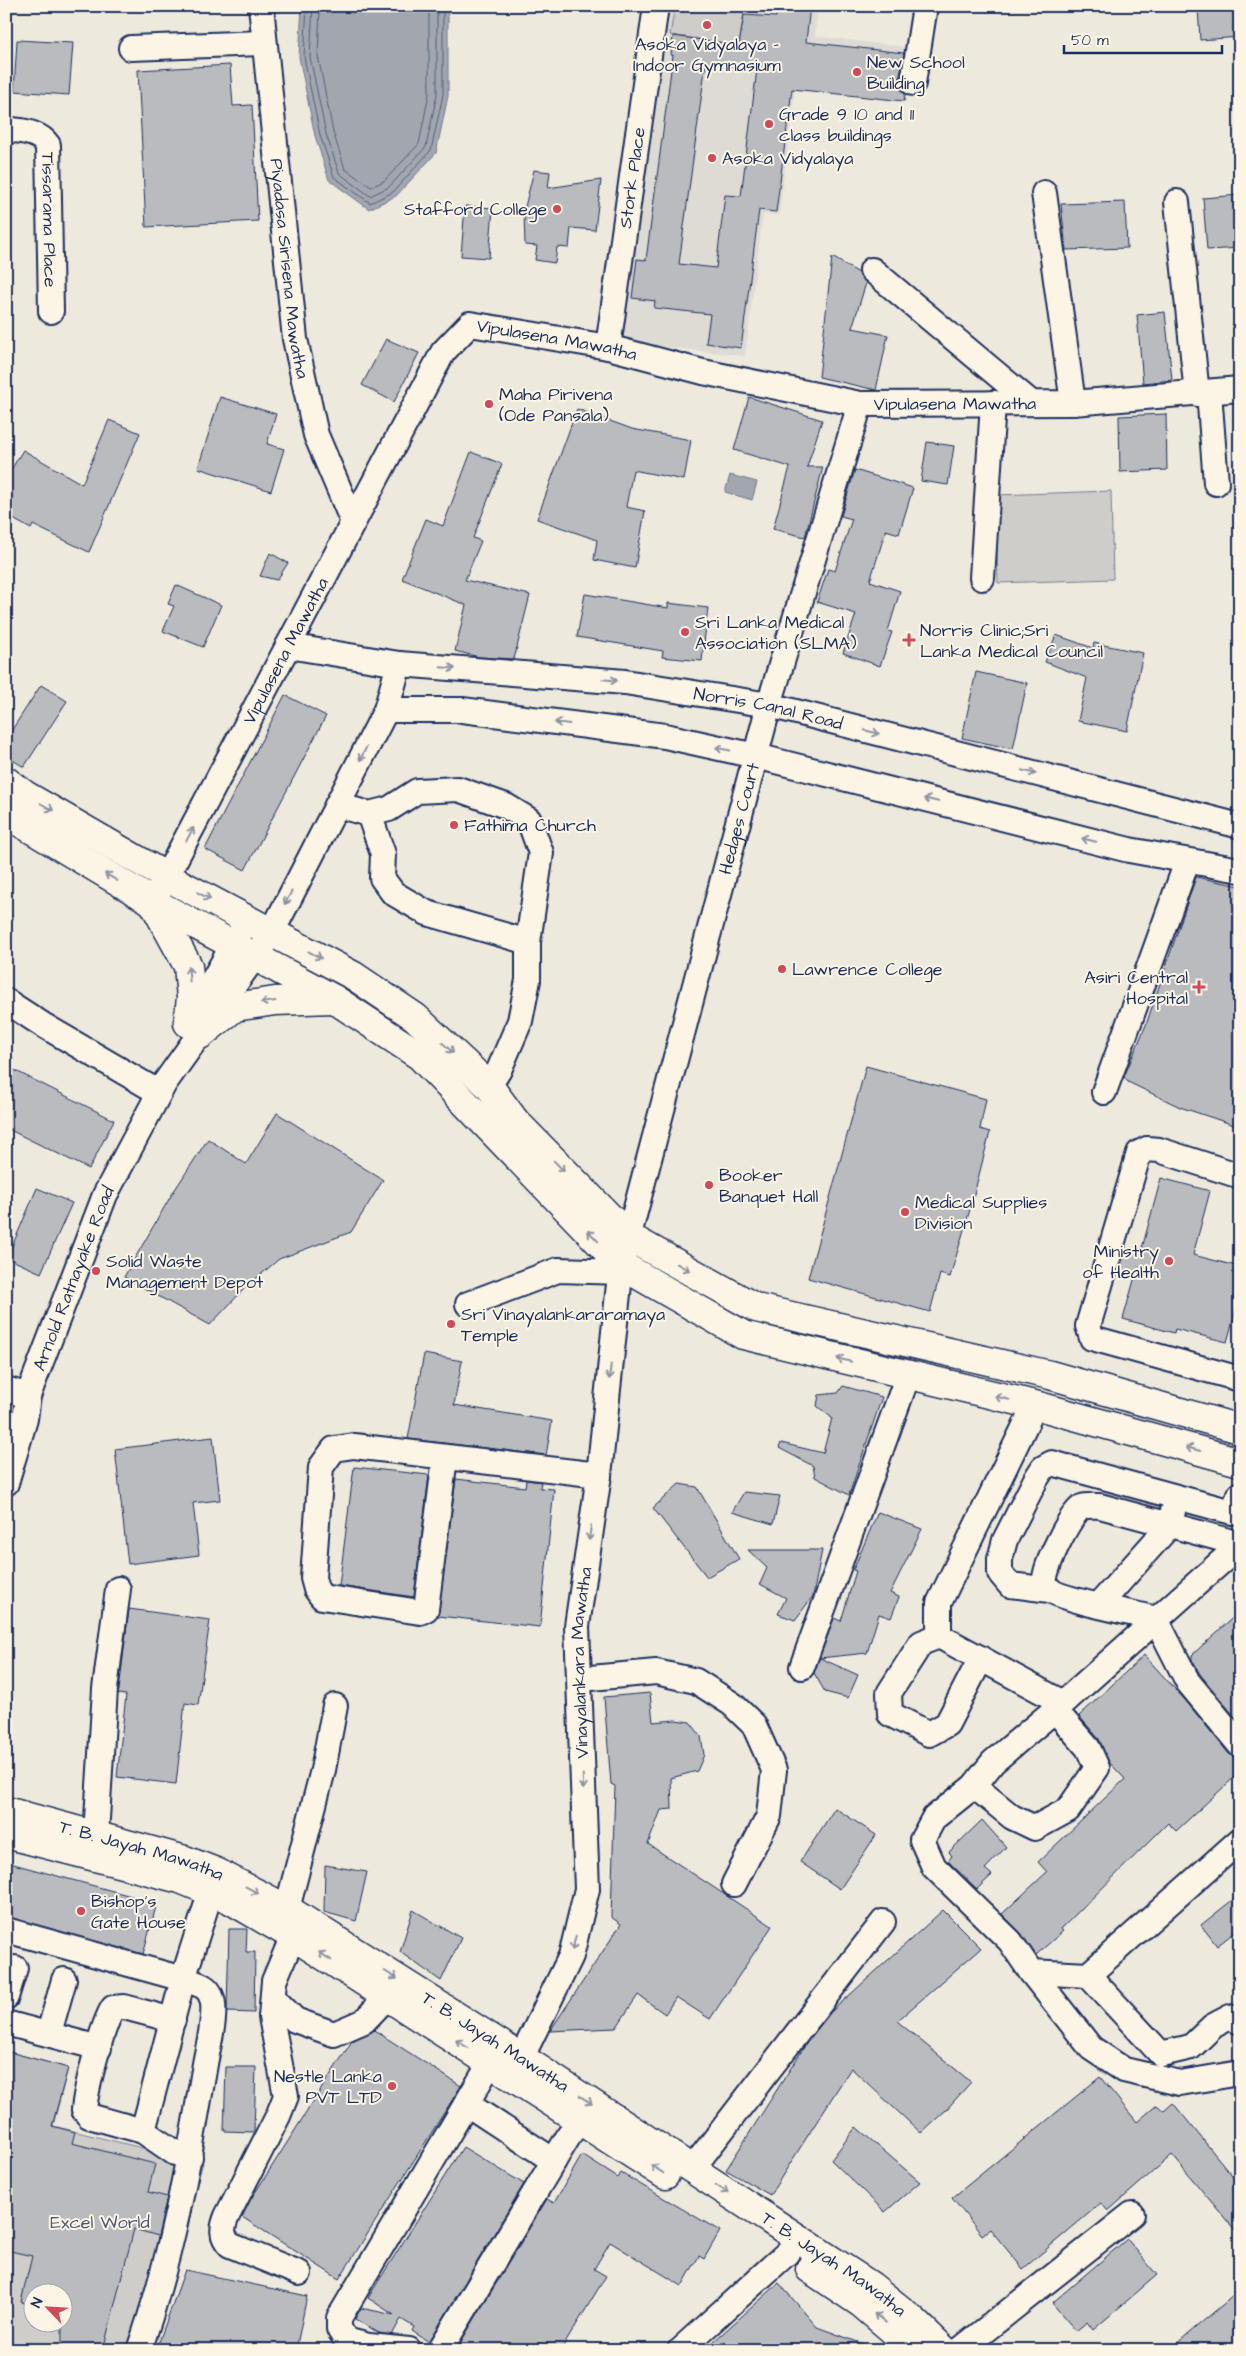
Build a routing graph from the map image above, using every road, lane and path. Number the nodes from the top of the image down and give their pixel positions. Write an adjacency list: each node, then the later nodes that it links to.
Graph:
1 (261, 6): 4 (street, Piyadasa Sirisena Mawatha)
2 (656, 6): 12 (street, Stork Place)
3 (925, 6): 6 (street)
4 (264, 43): 5 (street); 20 (street, Piyadasa Sirisena Mawatha)
5 (131, 48)
6 (913, 83)
7 (6, 130): 11 (street, Tissarama Place)
8 (1044, 193): 17 (street)
9 (1177, 202): 14 (street)
10 (872, 270): 15 (street)
11 (51, 311)
12 (608, 348): 18 (street, Vipulasena Mawatha); 20 (street, Vipulasena Mawatha)
13 (1240, 389): 14 (street, Vipulasena Mawatha)
14 (1203, 393): 17 (street, Vipulasena Mawatha); 19 (street)
15 (1030, 402): 16 (street, Vipulasena Mawatha); 17 (street, Vipulasena Mawatha)
16 (993, 403): 18 (street, Vipulasena Mawatha); 21 (street)
17 (1073, 403)
18 (860, 404): 24 (street, Hedges Court)
19 (1216, 483)
20 (353, 522): 22 (street, Vipulasena Mawatha)
21 (982, 578)
22 (288, 646): 23 (street, Norris Canal Road); 35 (street, Vipulasena Mawatha, one-way to 22)
23 (399, 664): 24 (street, Norris Canal Road, one-way to 24); 25 (street, Arnold Ratnayake Road)
24 (770, 705): 26 (street, Hedges Court); 31 (street, Norris Canal Road, one-way to 31)
25 (386, 710): 26 (street, one-way to 25); 28 (street, Arnold Ratnayake Road, one-way to 28)
26 (756, 756): 32 (street, one-way to 26); 49 (street, Hedges Court)
27 (6, 781): 35 (main road, one-way to 35)
28 (337, 805): 30 (street); 39 (street, Arnold Ratnayake Road, one-way to 39)
29 (6, 814): 37 (main road, one-way to 29)
30 (369, 814): 40 (street); 40 (street)
31 (1240, 826)
32 (1129, 850): 33 (street); 34 (street)
33 (1184, 870): 36 (street); 47 (street)
34 (1240, 870)
35 (167, 877): 37 (street, Vipulasena Mawatha); 38 (main road, one-way to 38)
36 (1240, 880)
37 (153, 902): 41 (main road); 44 (main road, one-way to 37)
38 (248, 919): 39 (main road); 41 (street, Arnold Ratnayake Road)
39 (272, 932): 41 (street, Arnold Ratnayake Road); 45 (main road, one-way to 45)
40 (528, 942): 45 (street)
41 (245, 951): 42 (main road); 44 (street, Arnold Ratnayake Road)
42 (334, 999): 44 (main road, one-way to 44); 50 (main road, one-way to 42)
43 (6, 1001): 46 (street)
44 (194, 1029): 46 (street, Arnold Ratnayake Road)
45 (489, 1086): 49 (main road, one-way to 49)
46 (161, 1088): 55 (street, Arnold Ratnayake Road)
47 (1104, 1092)
48 (1240, 1176): 53 (street)
49 (628, 1237): 50 (street, Vinayalankara Mawatha); 57 (main road, one-way to 57)
50 (621, 1269): 51 (street); 52 (main road, one-way to 50); 60 (street, Vinayalankara Mawatha, one-way to 60)
51 (468, 1304)
52 (908, 1375): 56 (main road, one-way to 52); 72 (street)
53 (1240, 1379)
54 (6, 1389): 55 (street)
55 (28, 1396): 61 (street, Arnold Ratnayake Road)
56 (1035, 1405): 59 (main road, one-way to 56); 70 (street)
57 (1240, 1428)
58 (444, 1457): 58 (street); 60 (street)
59 (1240, 1462)
60 (599, 1475): 73 (street, Vinayalankara Mawatha, one-way to 73)
61 (6, 1483)
62 (1240, 1494): 63 (street)
63 (1177, 1497): 64 (street); 67 (street)
64 (1170, 1525): 65 (street); 67 (street); 68 (street)
65 (1240, 1545): 69 (street)
66 (118, 1589): 80 (street)
67 (1050, 1590): 68 (street)
68 (1099, 1605): 69 (street)
69 (1156, 1619): 75 (street); 76 (street)
70 (939, 1636): 71 (street); 71 (street)
71 (981, 1658): 75 (street)
72 (802, 1667)
73 (580, 1679): 82 (street); 101 (street, Vinayalankara Mawatha, one-way to 101)
74 (335, 1706): 84 (street)
75 (1059, 1707): 77 (street); 77 (street)
76 (1240, 1746)
77 (974, 1786): 89 (street)
78 (6, 1811): 80 (main road, T. B. Jayah Mawatha)
79 (6, 1834): 83 (main road, T. B. Jayah Mawatha)
80 (96, 1835): 84 (main road, T. B. Jayah Mawatha, one-way to 84)
81 (1240, 1840): 90 (street)
82 (734, 1884)
83 (211, 1891): 87 (main road, T. B. Jayah Mawatha); 91 (street)
84 (286, 1909): 101 (main road, T. B. Jayah Mawatha, one-way to 101)
85 (883, 1922): 108 (street)
86 (6, 1930): 91 (street)
87 (294, 1936): 94 (main road, T. B. Jayah Mawatha, one-way to 87); 95 (street)
88 (14, 1968): 93 (street)
89 (1031, 1972): 90 (street); 102 (street)
90 (1088, 1976): 97 (street)
91 (183, 1979): 96 (street); 106 (street)
92 (64, 1980): 99 (street)
93 (6, 1997)
94 (387, 1997): 95 (street); 101 (main road, T. B. Jayah Mawatha, one-way to 94)
95 (273, 1998): 111 (street)
96 (173, 2020): 100 (street); 105 (street)
97 (1240, 2022)
98 (6, 2023): 99 (street)
99 (49, 2033): 100 (street)
100 (98, 2048): 105 (street)
101 (509, 2066): 103 (street, Vinayalankara Mawatha); 104 (main road, T. B. Jayah Mawatha); 108 (main road, T. B. Jayah Mawatha, one-way to 108)
102 (1240, 2073)
103 (467, 2104): 107 (street); 113 (street, Vinayalankara Mawatha)
104 (579, 2119): 107 (street); 110 (main road, T. B. Jayah Mawatha, one-way to 104)
105 (143, 2130): 106 (street)
106 (190, 2157): 112 (street)
107 (554, 2161): 114 (street)
108 (692, 2170): 117 (main road, T. B. Jayah Mawatha, one-way to 117)
109 (1132, 2214): 118 (street)
110 (787, 2253): 115 (street); 116 (main road, T. B. Jayah Mawatha, one-way to 110)
111 (299, 2273)
112 (139, 2350)
113 (409, 2350)
114 (440, 2350)
115 (680, 2350)
116 (916, 2350)
117 (944, 2350)
118 (960, 2350)

